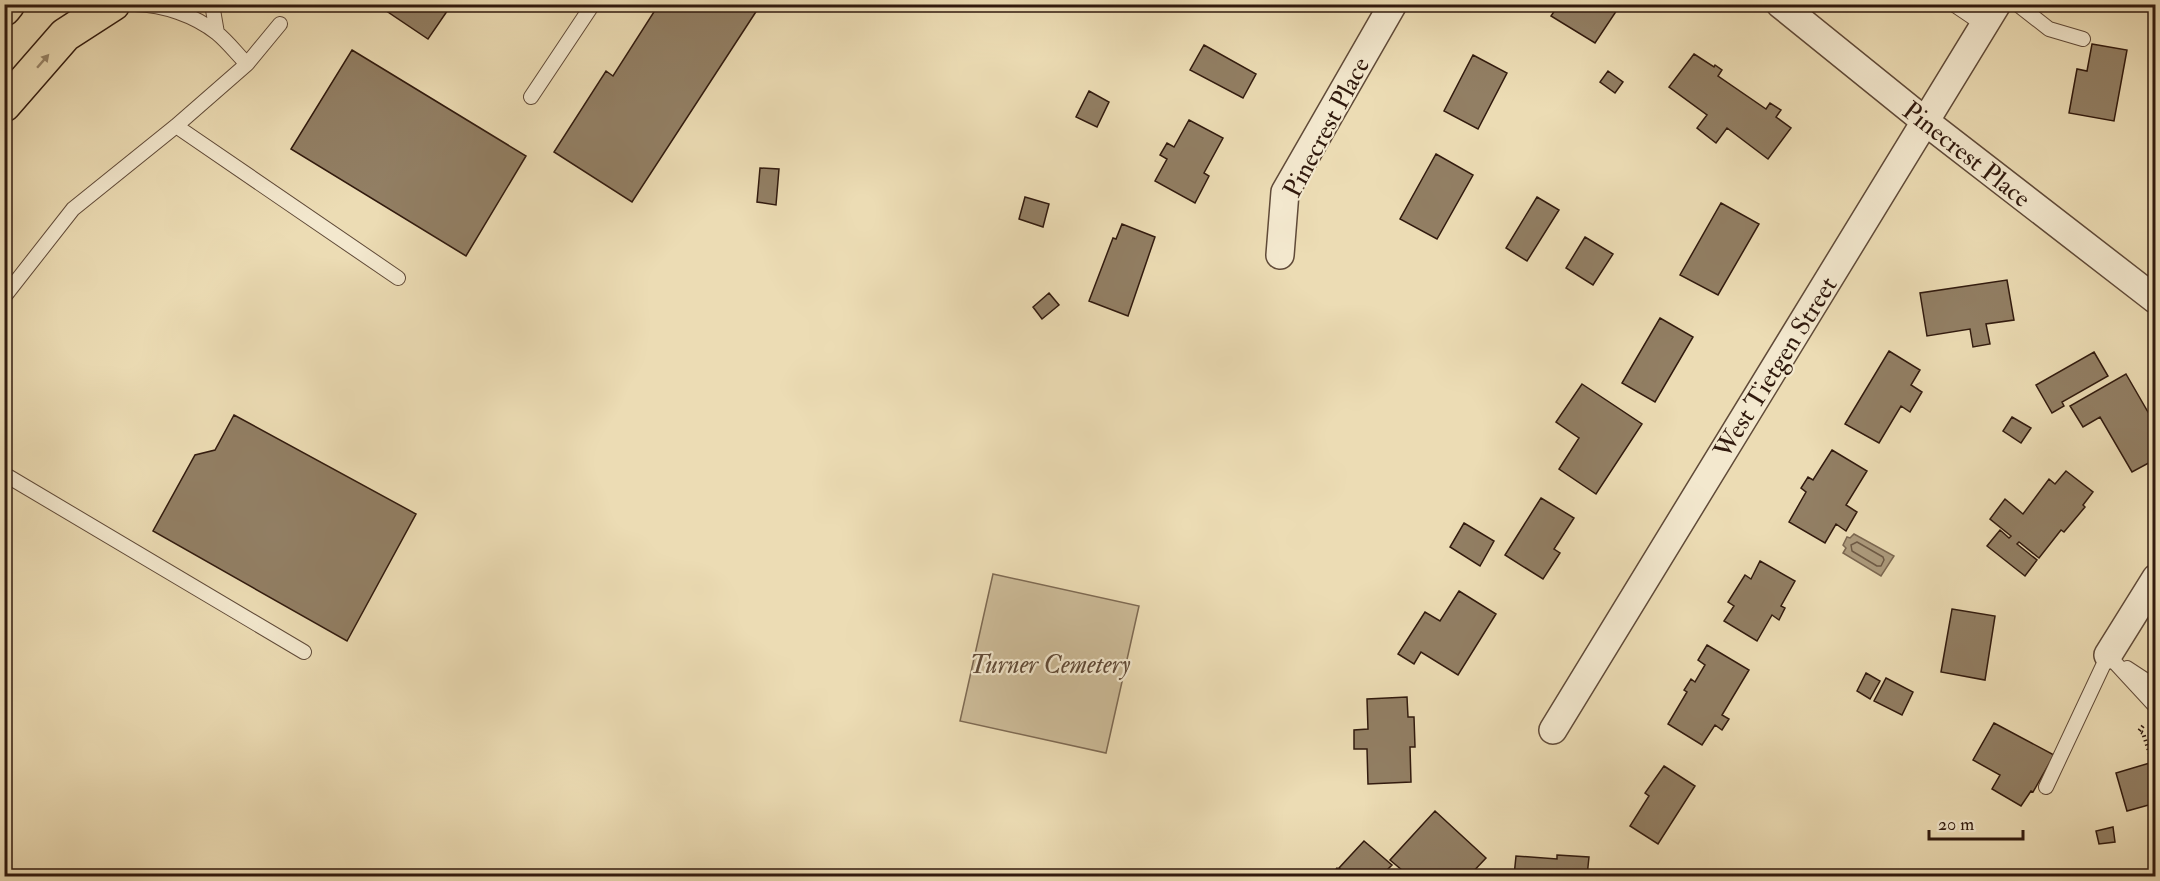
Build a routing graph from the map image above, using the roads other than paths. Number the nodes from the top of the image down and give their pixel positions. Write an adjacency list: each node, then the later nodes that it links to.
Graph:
1 (8, 4): 10 (main road)
2 (113, 4): 17 (main road, one-way to 2)
3 (135, 4): 13 (lane)
4 (212, 4): 13 (lane)
5 (593, 4): 16 (lane)
6 (1393, 4): 20 (street, Pinecrest Place)
7 (1780, 4): 18 (street, Pinecrest Place)
8 (1953, 4): 11 (lane)
9 (2017, 4): 14 (lane)
10 (4, 9)
11 (1991, 15): 18 (street, West Tietgen Street)
12 (280, 24): 15 (lane)
13 (217, 33): 15 (lane)
14 (2083, 39)
15 (247, 64): 19 (lane)
16 (531, 97)
17 (4, 105)
18 (1926, 122): 23 (street, Pinecrest Place); 30 (street, West Tietgen Street)
19 (176, 126): 21 (lane); 22 (lane)
20 (1280, 255)
21 (398, 278)
22 (4, 297)
23 (2156, 300)
24 (4, 474): 26 (lane)
25 (2156, 578): 27 (street)
26 (304, 652)
27 (2109, 655): 28 (lane); 29 (lane); 31 (lane)
28 (2156, 687)
29 (2156, 707)
30 (1553, 730)
31 (2046, 787)

